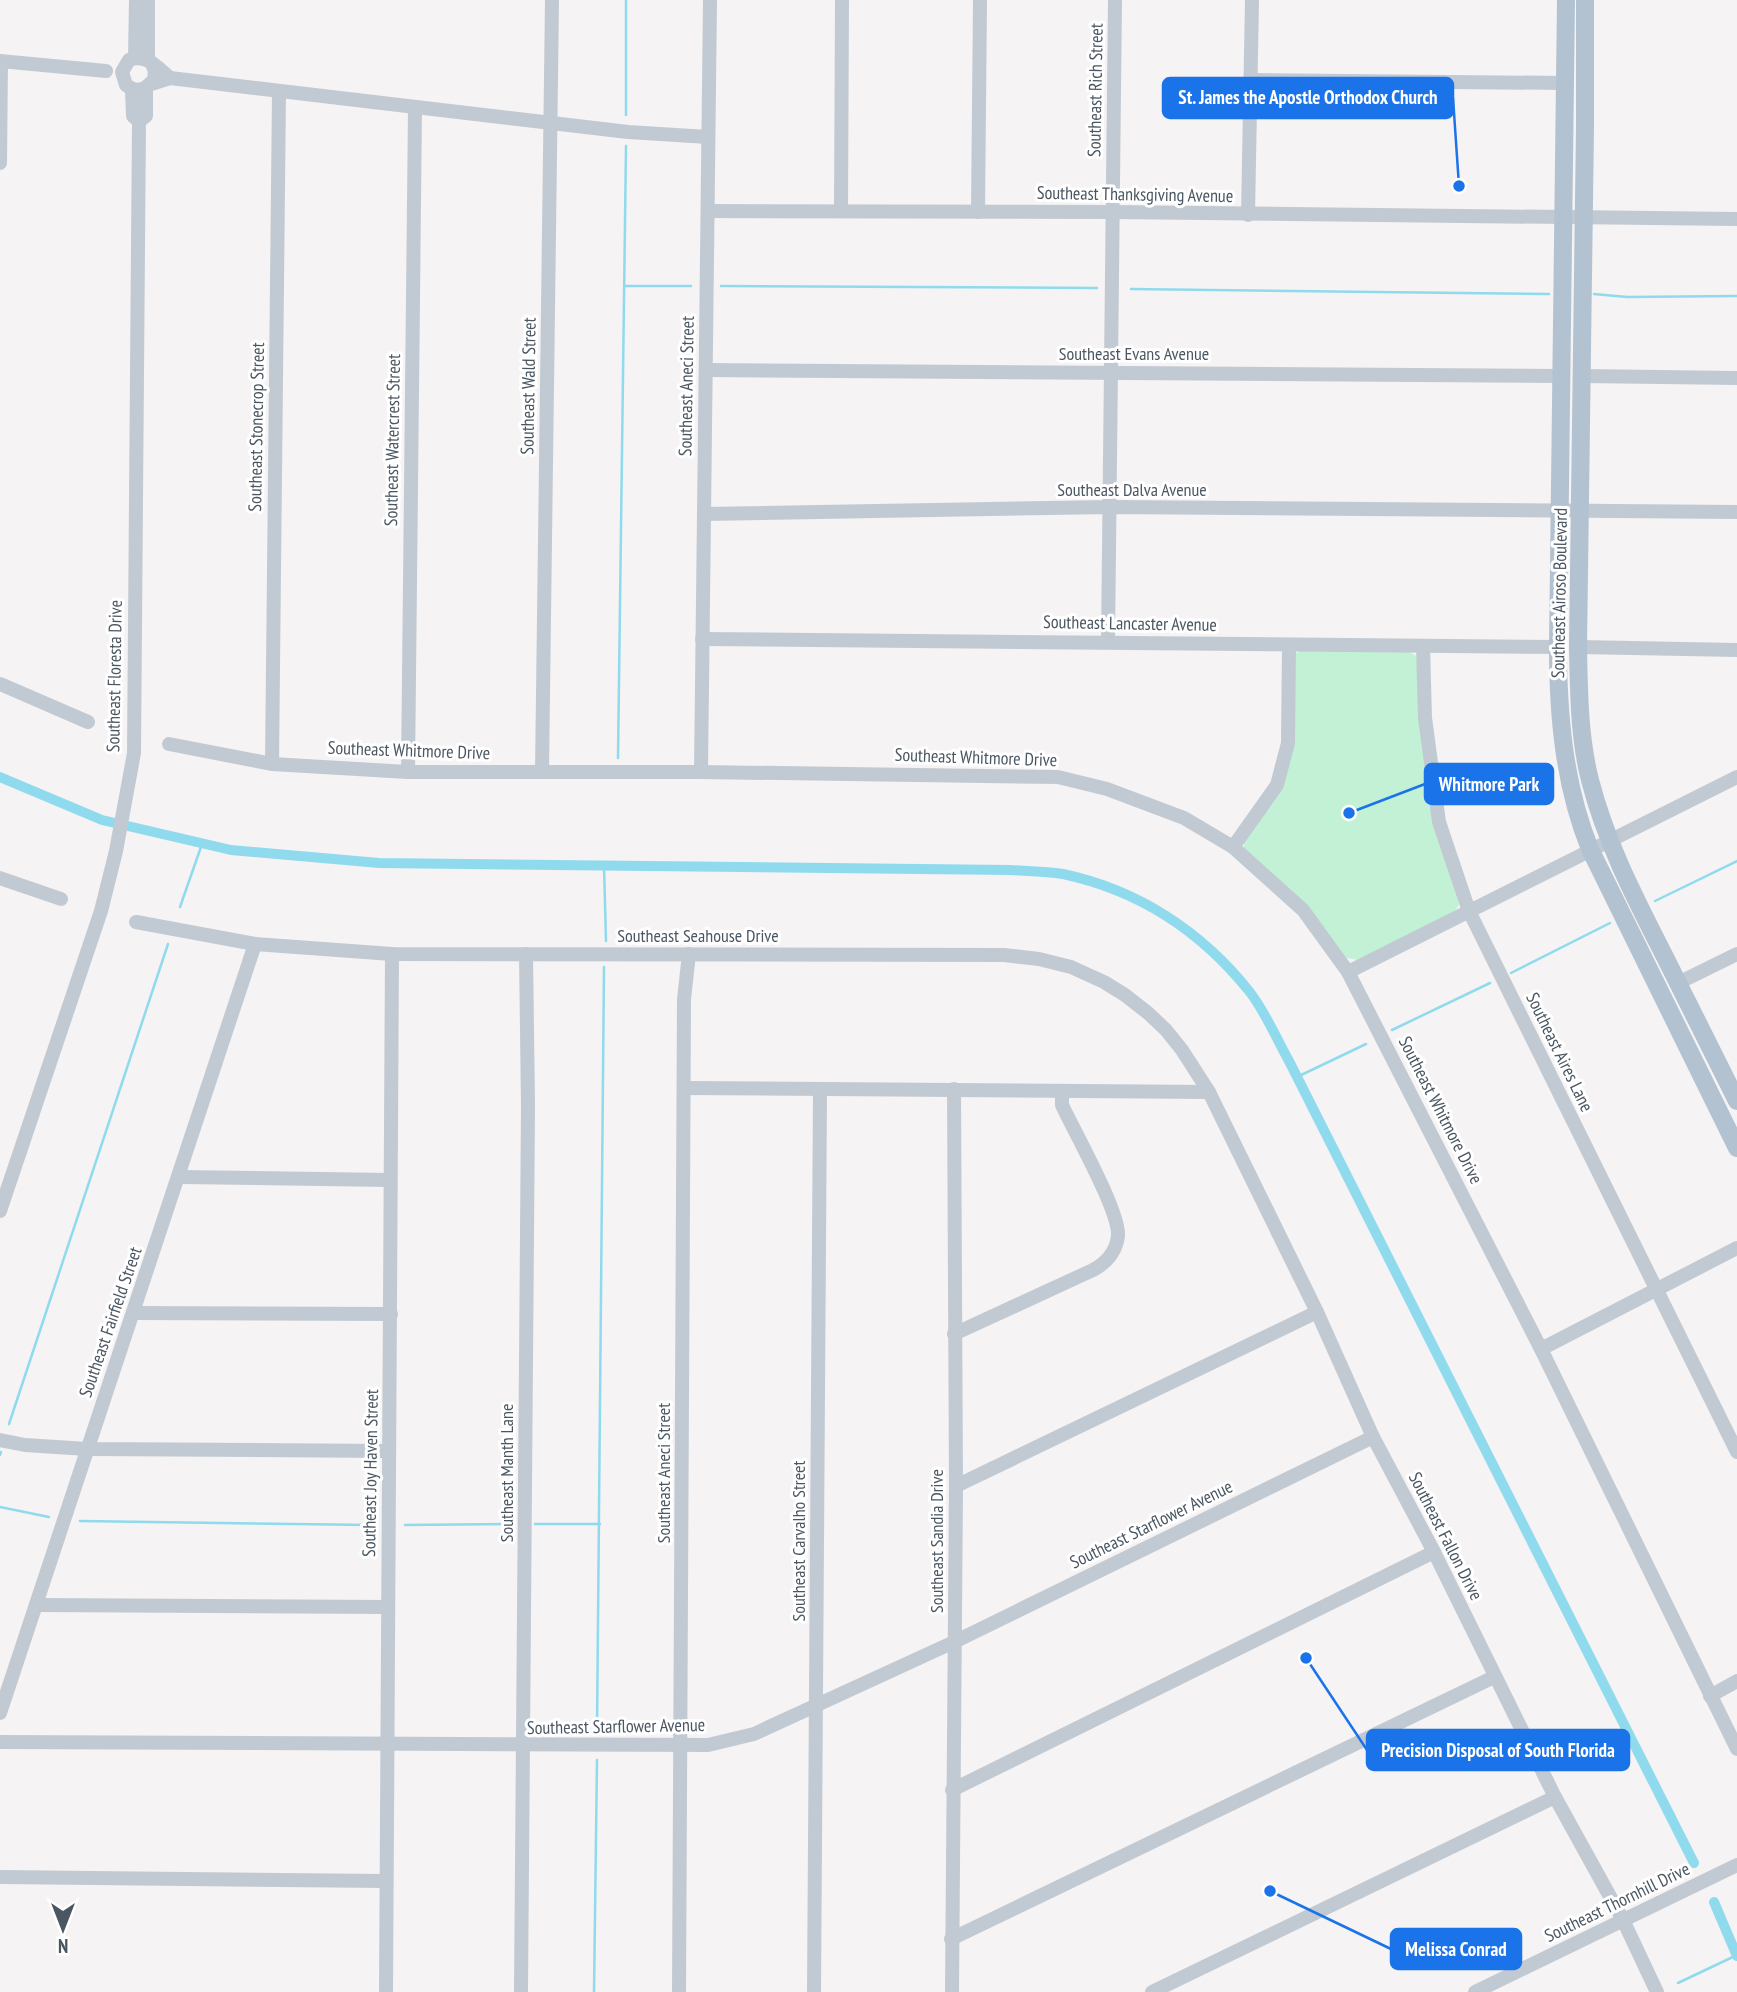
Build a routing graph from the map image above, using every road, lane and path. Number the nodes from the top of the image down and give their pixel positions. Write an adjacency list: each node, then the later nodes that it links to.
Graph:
1 (136, 0): 12 (street)
2 (148, 0): 12 (street)
3 (552, 0): 20 (street, Southeast Wald Street)
4 (710, 0): 21 (street, Southeast Aneci Street)
5 (842, 0): 24 (street)
6 (980, 0): 25 (street)
7 (1115, 0): 26 (street, Southeast Rich Street)
8 (1252, 0): 15 (street)
9 (1566, 0): 16 (main road, Southeast Airoso Boulevard)
10 (1585, 0): 28 (main road, Southeast Airoso Boulevard)
11 (0, 61): 13 (street); 22 (street)
12 (140, 61): 13 (street); 14 (street); 17 (street); 17 (street)
13 (106, 71): 17 (street)
14 (170, 78): 17 (street); 18 (street)
15 (1252, 80): 16 (street); 27 (street)
16 (1565, 83): 29 (main road, Southeast Airoso Boulevard)
17 (138, 86): 80 (street, Southeast Floresta Drive)
18 (278, 91): 19 (street); 51 (street, Southeast Stonecrop Street)
19 (415, 107): 20 (street); 52 (street, Southeast Watercrest Street)
20 (550, 122): 21 (street); 53 (street, Southeast Wald Street)
21 (708, 137): 23 (street, Southeast Aneci Street)
22 (0, 163)
23 (708, 211): 24 (street, Southeast Thanksgiving Avenue); 31 (street, Southeast Aneci Street)
24 (841, 211): 25 (street, Southeast Thanksgiving Avenue)
25 (978, 212): 26 (street, Southeast Thanksgiving Avenue)
26 (1112, 212): 27 (street, Southeast Thanksgiving Avenue); 32 (street, Southeast Rich Street)
27 (1248, 215): 29 (street, Southeast Thanksgiving Avenue)
28 (1583, 218): 29 (street, Southeast Thanksgiving Avenue); 30 (street, Southeast Thanksgiving Avenue); 34 (main road, Southeast Airoso Boulevard)
29 (1563, 219): 33 (main road, Southeast Airoso Boulevard)
30 (1737, 219)
31 (706, 370): 32 (street, Southeast Evans Avenue); 40 (street, Southeast Aneci Street)
32 (1112, 371): 33 (street, Southeast Evans Avenue); 36 (street, Southeast Rich Street)
33 (1562, 376): 37 (main road, Southeast Airoso Boulevard)
34 (1581, 376): 35 (street); 38 (main road, Southeast Airoso Boulevard)
35 (1737, 378)
36 (1110, 507): 37 (street, Southeast Dalva Avenue); 40 (street, Southeast Dalva Avenue); 42 (street, Southeast Rich Street)
37 (1560, 511): 38 (street, Southeast Dalva Avenue); 45 (main road, Southeast Airoso Boulevard)
38 (1579, 511): 39 (street, Southeast Dalva Avenue); 46 (main road, Southeast Airoso Boulevard)
39 (1737, 512)
40 (704, 514): 41 (street, Southeast Aneci Street)
41 (702, 639): 42 (street, Southeast Lancaster Avenue); 54 (street, Southeast Aneci Street)
42 (1108, 642): 43 (street, Southeast Lancaster Avenue)
43 (1289, 646): 44 (street, Southeast Lancaster Avenue); 57 (street)
44 (1423, 646): 45 (street, Southeast Lancaster Avenue); 60 (street, Southeast Aires Lane)
45 (1558, 647): 56 (main road, Southeast Airoso Boulevard)
46 (1578, 647): 47 (street); 56 (main road, Southeast Airoso Boulevard)
47 (1737, 650)
48 (0, 684): 49 (street)
49 (88, 722)
50 (169, 744): 51 (street, Southeast Whitmore Drive)
51 (272, 764): 52 (street, Southeast Whitmore Drive)
52 (408, 772): 53 (street, Southeast Whitmore Drive)
53 (542, 772): 54 (street, Southeast Whitmore Drive)
54 (701, 772): 57 (street, Southeast Whitmore Drive)
55 (1737, 777): 56 (street)
56 (1598, 846): 60 (street); 68 (main road, Southeast Airoso Boulevard); 70 (main road, Southeast Airoso Boulevard)
57 (1233, 847): 67 (street, Southeast Whitmore Drive)
58 (0, 878): 59 (street)
59 (61, 899)
60 (1469, 911): 67 (street); 82 (street, Southeast Aires Lane)
61 (136, 922): 62 (street, Southeast Seahouse Drive)
62 (255, 944): 63 (street, Southeast Seahouse Drive); 78 (street, Southeast Fairfield Street)
63 (392, 954): 64 (street, Southeast Seahouse Drive); 79 (street, Southeast Joy Haven Street)
64 (526, 954): 65 (street, Southeast Seahouse Drive); 105 (street, Southeast Manth Lane)
65 (689, 954): 71 (street, Southeast Aneci Street); 74 (street, Southeast Seahouse Drive)
66 (1737, 954): 68 (street)
67 (1348, 972): 87 (street, Southeast Whitmore Drive)
68 (1678, 983): 69 (main road, Southeast Airoso Boulevard)
69 (1708, 1042): 70 (main road); 76 (main road, Southeast Airoso Boulevard)
70 (1690, 1052): 77 (main road, Southeast Airoso Boulevard)
71 (685, 1088): 73 (street); 106 (street, Southeast Aneci Street)
72 (954, 1089): 73 (street); 75 (street); 86 (street, Southeast Sandia Drive)
73 (820, 1091): 101 (street, Southeast Carvalho Street)
74 (1209, 1092): 75 (street); 83 (street, Southeast Fallon Drive)
75 (1062, 1093): 86 (street)
76 (1737, 1101)
77 (1737, 1148)
78 (179, 1177): 79 (street); 84 (street, Southeast Fairfield Street)
79 (390, 1180): 85 (street, Southeast Joy Haven Street)
80 (0, 1211)
81 (1737, 1248): 82 (street)
82 (1656, 1290): 87 (street); 92 (street, Southeast Aires Lane)
83 (1317, 1312): 88 (street, Southeast Fallon Drive); 93 (street)
84 (134, 1314): 85 (street); 90 (street, Southeast Fairfield Street)
85 (391, 1314): 91 (street, Southeast Joy Haven Street)
86 (954, 1334): 93 (street, Southeast Sandia Drive)
87 (1541, 1349): 100 (street, Southeast Whitmore Drive)
88 (1373, 1437): 94 (street, Southeast Fallon Drive); 97 (street, Southeast Starflower Avenue)
89 (0, 1440): 90 (street)
90 (87, 1449): 91 (street); 95 (street, Southeast Fairfield Street)
91 (389, 1451): 96 (street, Southeast Joy Haven Street)
92 (1737, 1452)
93 (956, 1486): 97 (street, Southeast Sandia Drive)
94 (1434, 1552): 98 (street, Southeast Fallon Drive); 108 (street)
95 (36, 1605): 96 (street); 102 (street, Southeast Fairfield Street)
96 (388, 1607): 104 (street, Southeast Joy Haven Street)
97 (954, 1643): 101 (street, Southeast Starflower Avenue); 108 (street, Southeast Sandia Drive)
98 (1494, 1677): 109 (street, Southeast Fallon Drive); 114 (street)
99 (1737, 1681): 100 (street)
100 (1710, 1696): 107 (street, Southeast Whitmore Drive)
101 (817, 1704): 106 (street, Southeast Starflower Avenue); 118 (street, Southeast Carvalho Street)
102 (0, 1713)
103 (0, 1742): 104 (street, Southeast Starflower Avenue)
104 (388, 1743): 105 (street, Southeast Starflower Avenue); 112 (street, Southeast Joy Haven Street)
105 (523, 1746): 106 (street, Southeast Starflower Avenue); 116 (street, Southeast Manth Lane)
106 (681, 1747): 117 (street, Southeast Aneci Street)
107 (1737, 1749)
108 (952, 1790): 114 (street, Southeast Sandia Drive)
109 (1555, 1797): 113 (street, Southeast Fallon Drive); 120 (street)
110 (1737, 1865): 113 (street, Southeast Thornhill Drive)
111 (0, 1877): 112 (street)
112 (386, 1881): 115 (street, Southeast Joy Haven Street)
113 (1623, 1920): 121 (street, Southeast Thornhill Drive); 122 (street, Southeast Fallon Drive)
114 (951, 1939): 119 (street, Southeast Sandia Drive)
115 (386, 1992)
116 (521, 1992)
117 (679, 1992)
118 (814, 1992)
119 (952, 1992)
120 (1152, 1992)
121 (1475, 1992)
122 (1657, 1992)

